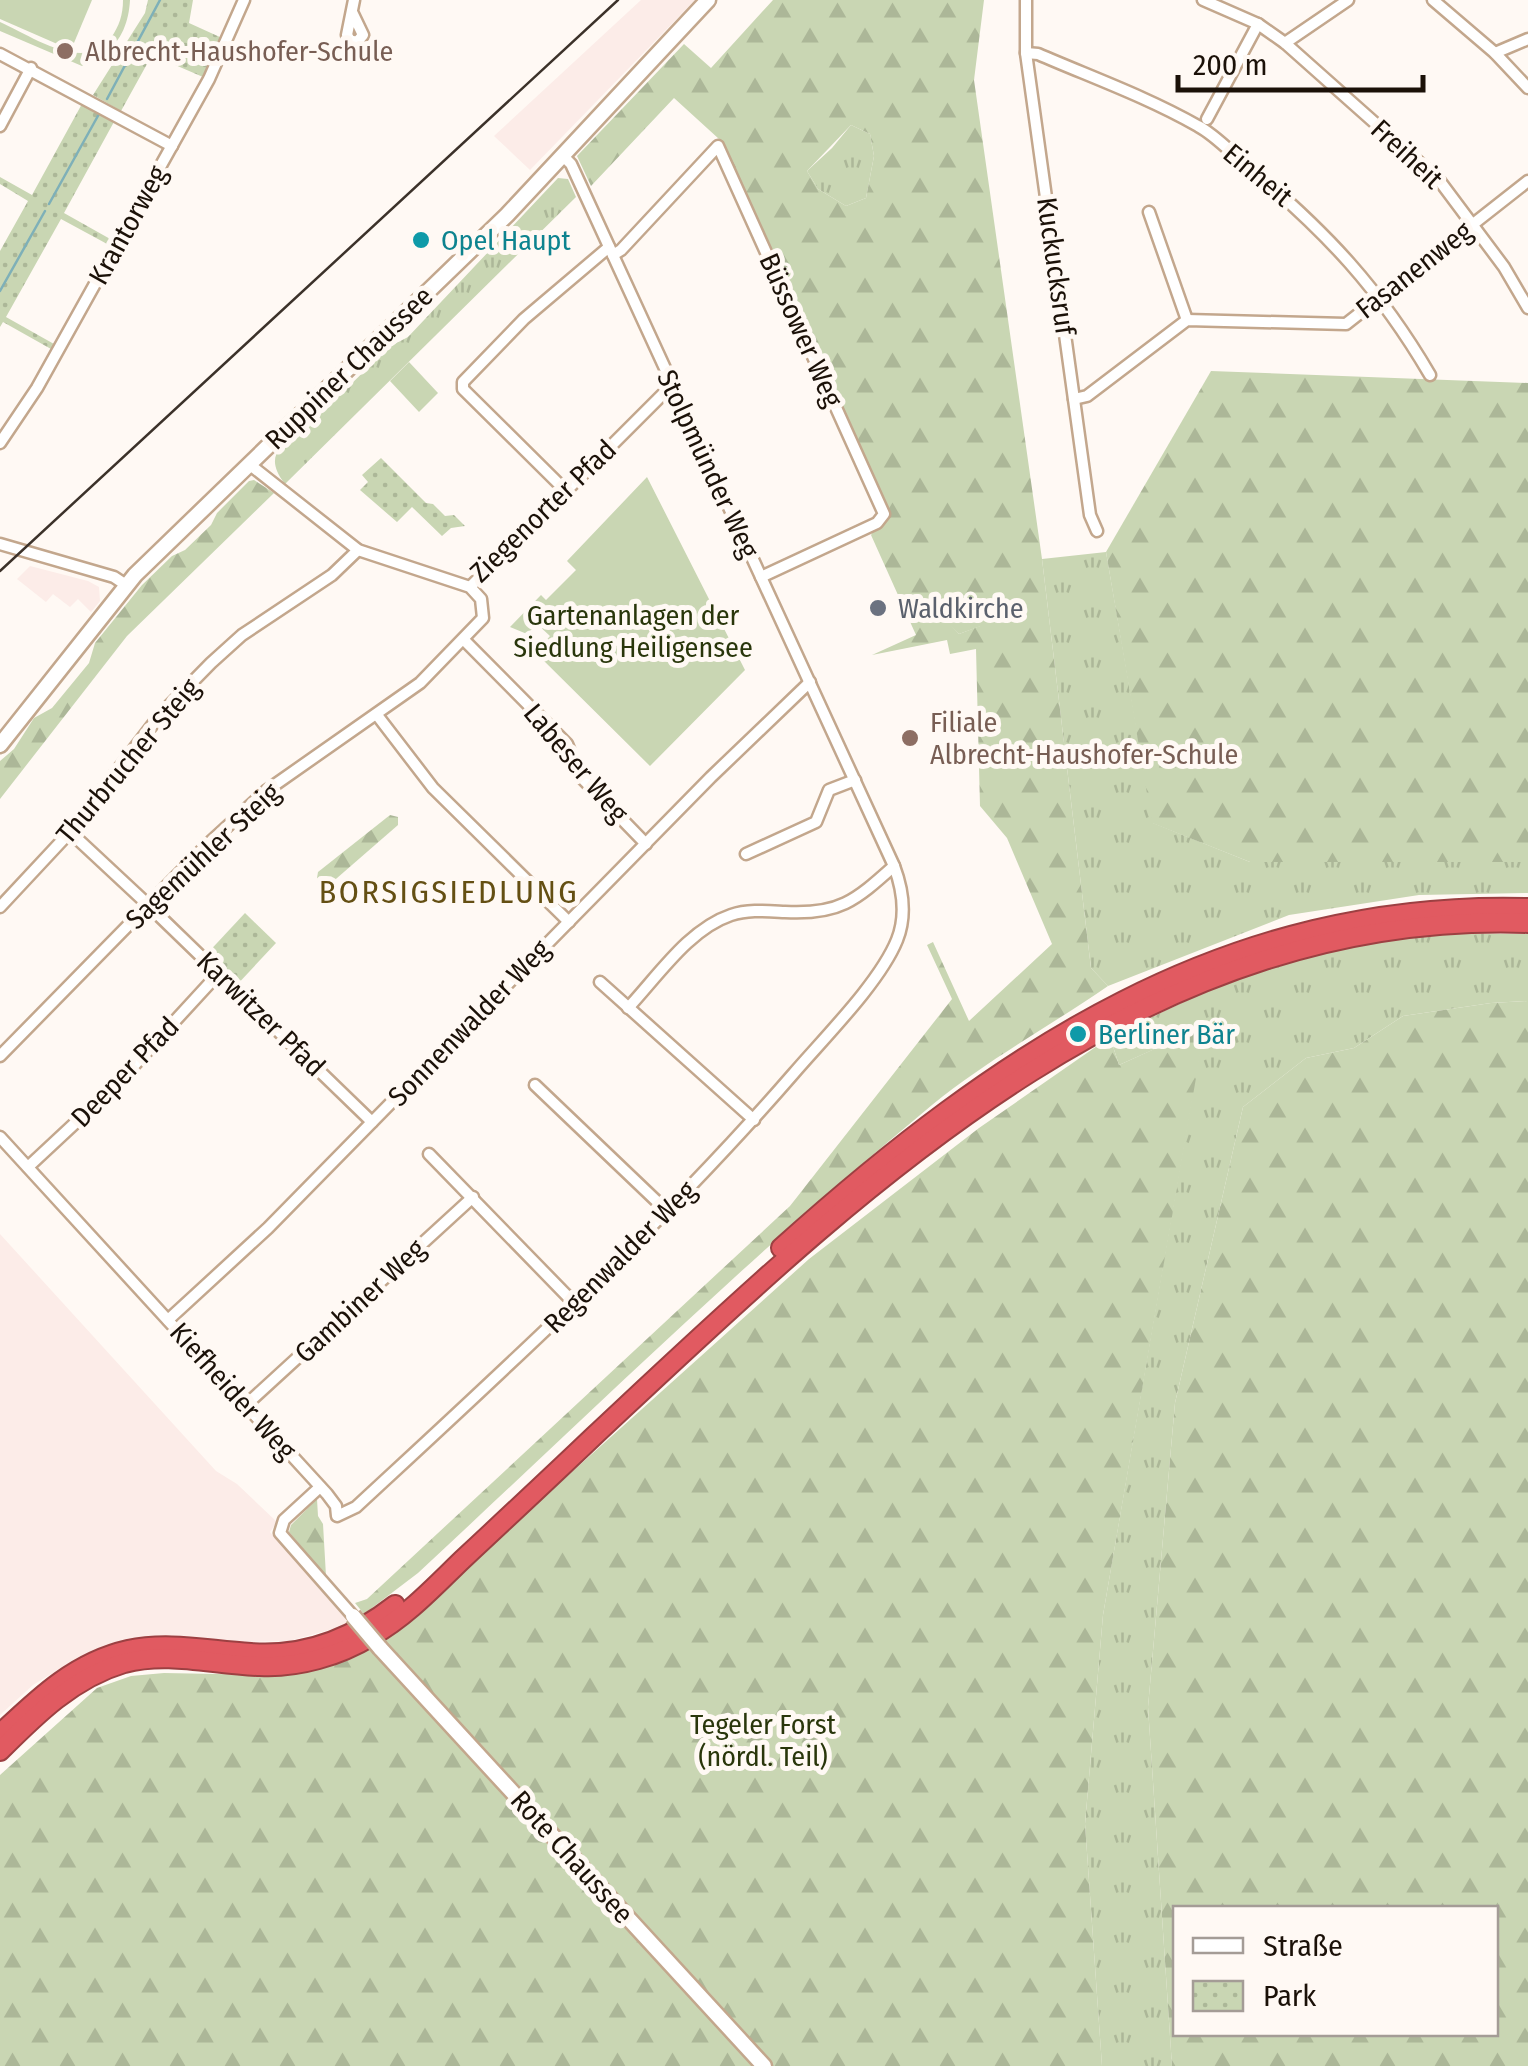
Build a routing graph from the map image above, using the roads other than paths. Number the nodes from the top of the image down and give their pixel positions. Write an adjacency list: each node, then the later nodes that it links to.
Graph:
1 (244, 0): 17 (street, Krantorweg)
2 (708, 0): 18 (main road, Ruppiner Chaussee)
3 (1026, 0): 10 (street, Kuckucksruf)
4 (1203, 0): 7 (street, Freiheit)
5 (1348, 0): 9 (street)
6 (1433, 0): 11 (street)
7 (1258, 24): 9 (street, Freiheit); 15 (street)
8 (1528, 39): 11 (street)
9 (1284, 43): 21 (street, Freiheit)
10 (1026, 53): 23 (street, Einheit); 28 (street, Kuckucksruf)
11 (1495, 53): 14 (street)
12 (0, 54): 13 (street)
13 (32, 68): 16 (street); 17 (street)
14 (1528, 88)
15 (1208, 119)
16 (0, 126)
17 (172, 146): 29 (street, Krantorweg)
18 (562, 156): 22 (street, Stolpmünder Weg); 30 (main road, Ruppiner Chaussee)
19 (1528, 181): 21 (street, Fasanenweg)
20 (1149, 212): 25 (street)
21 (1474, 224): 23 (street, Fasanenweg); 24 (street, Freiheit)
22 (611, 251): 27 (street, Stolpmünder Weg); 31 (street); 35 (street, Büssower Weg)
23 (1381, 298): 25 (street, Fasanenweg); 26 (street, Einheit)
24 (1528, 308)
25 (1187, 320): 28 (street)
26 (1430, 375)
27 (673, 388): 31 (street, Ziegenorter Pfad); 35 (street, Stolpmünder Weg)
28 (1074, 399): 32 (street, Kuckucksruf)
29 (0, 443)
30 (249, 464): 34 (street, Ziegenorter Pfad); 36 (main road, Ruppiner Chaussee)
31 (566, 491): 37 (street, Ziegenorter Pfad)
32 (1097, 531)
33 (0, 544): 36 (street)
34 (358, 550): 37 (street, Ziegenorter Pfad); 43 (street, Thurbrucher Steig)
35 (761, 577): 39 (street, Stolpmünder Weg)
36 (126, 585): 41 (main road, Ruppiner Chaussee)
37 (470, 587): 38 (street, Sagemühler Steig)
38 (464, 640): 40 (street, Sagemühler Steig); 44 (street, Labeser Weg)
39 (810, 682): 42 (street, Stolpmünder Weg); 44 (street, Sonnenwalder Weg)
40 (378, 715): 47 (street, Sagemühler Steig); 50 (street)
41 (0, 745)
42 (855, 780): 45 (street); 46 (street, Stolpmünder Weg)
43 (70, 832): 47 (street, Karwitzer Pfad); 48 (street, Thurbrucher Steig)
44 (646, 844): 50 (street, Sonnenwalder Weg)
45 (746, 854)
46 (894, 866): 52 (street, Stolpmünder Weg); 55 (street)
47 (146, 904): 53 (street, Karwitzer Pfad); 56 (street, Sagemühler Steig)
48 (0, 907)
49 (1528, 908): 70 (highway)
50 (568, 922): 59 (street, Sonnenwalder Weg)
51 (1528, 923): 71 (highway)
52 (896, 942): 58 (street, Regenwalder Weg)
53 (219, 973): 59 (street, Karwitzer Pfad); 62 (street, Deeper Pfad)
54 (600, 982): 55 (street)
55 (628, 1008): 58 (street)
56 (0, 1056)
57 (535, 1084): 64 (street)
58 (754, 1120): 64 (street, Regenwalder Weg)
59 (372, 1122): 66 (street, Sonnenwalder Weg)
60 (0, 1136): 62 (street, Kiefheider Weg)
61 (429, 1154): 63 (street)
62 (28, 1167): 66 (street, Kiefheider Weg)
63 (472, 1197): 65 (street); 67 (street, Gambiner Weg)
64 (668, 1212): 65 (street, Regenwalder Weg)
65 (574, 1304): 68 (street, Regenwalder Weg)
66 (168, 1320): 67 (street, Kiefheider Weg)
67 (247, 1404): 68 (street, Kiefheider Weg)
68 (320, 1487): 69 (street)
69 (353, 1616): 72 (main road, Rote Chaussee, bridge)
70 (0, 1734)
71 (0, 1751)
72 (764, 2066)

